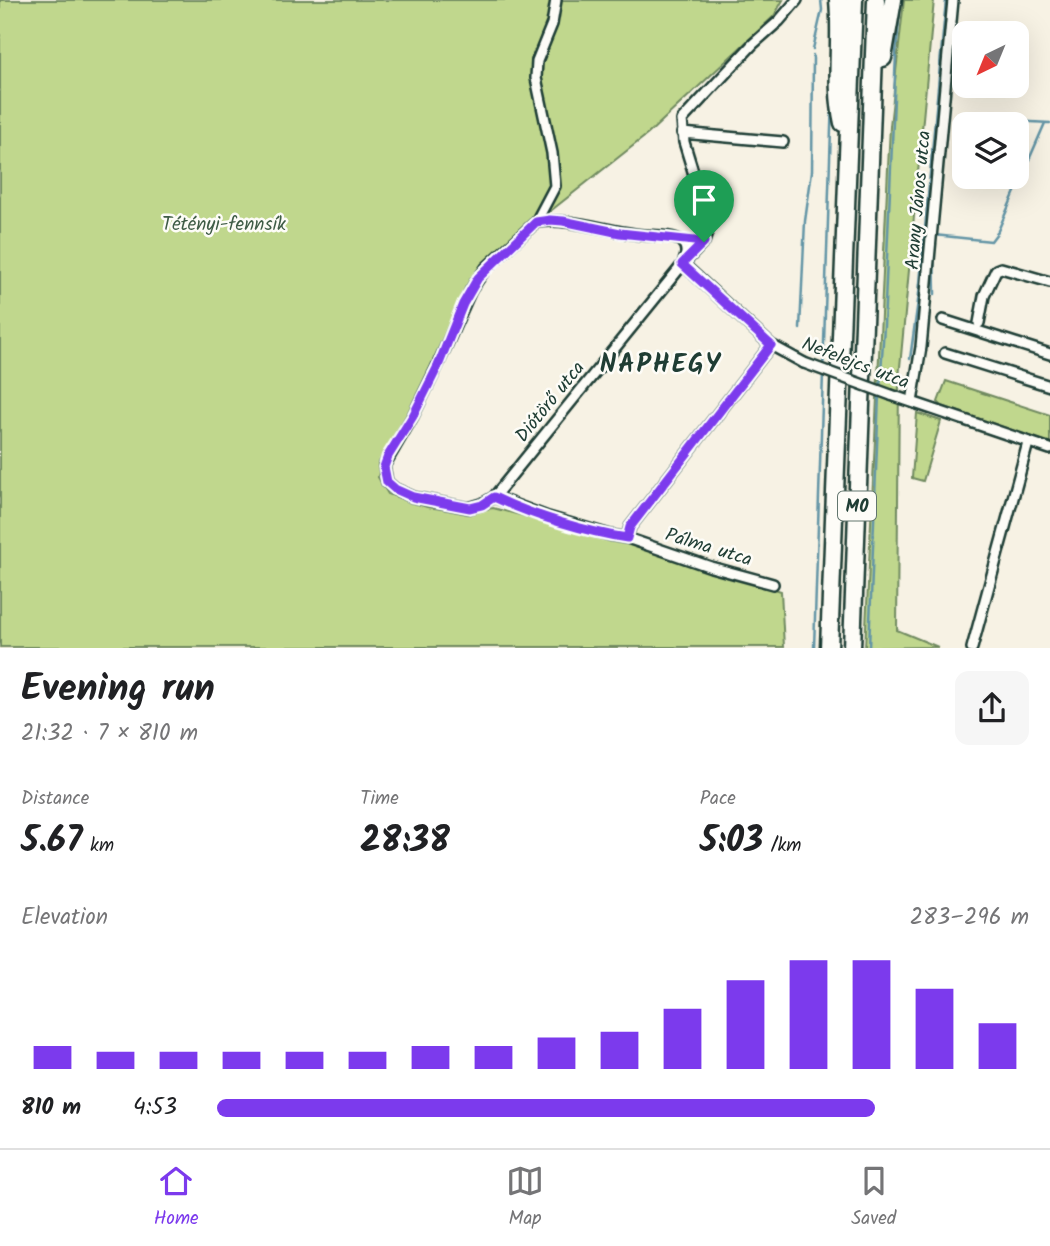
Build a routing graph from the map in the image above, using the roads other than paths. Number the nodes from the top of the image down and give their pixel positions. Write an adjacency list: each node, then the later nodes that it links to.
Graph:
1 (556, 0): 12 (street)
2 (797, 0): 9 (street)
3 (838, 0): 11 (highway)
4 (854, 0): 11 (highway, M0)
5 (876, 0): 8 (highway, M0)
6 (893, 0): 8 (highway)
7 (953, 0): 23 (street, Arany János utca)
8 (872, 119): 30 (highway, M0)
9 (682, 133): 10 (street); 14 (street)
10 (783, 142)
11 (848, 145): 29 (highway, M0)
12 (536, 222): 13 (street); 26 (street)
13 (677, 239): 14 (street); 15 (street)
14 (704, 242): 15 (street, Diótörő utca)
15 (682, 264): 19 (street, Nefelejcs utca); 26 (street, Diótörő utca)
16 (1050, 282): 18 (street)
17 (943, 320): 21 (street)
18 (979, 323)
19 (771, 345): 23 (street, Nefelejcs utca, bridge); 27 (street)
20 (945, 354): 22 (street)
21 (1050, 354)
22 (1050, 386)
23 (912, 402): 24 (street, Nefelejcs utca)
24 (1028, 443): 25 (street, Nefelejcs utca); 31 (street)
25 (1050, 449)
26 (494, 497): 27 (street, Pálma utca)
27 (627, 538): 28 (street, Pálma utca)
28 (773, 584)
29 (830, 648)
30 (852, 648)
31 (972, 648)

